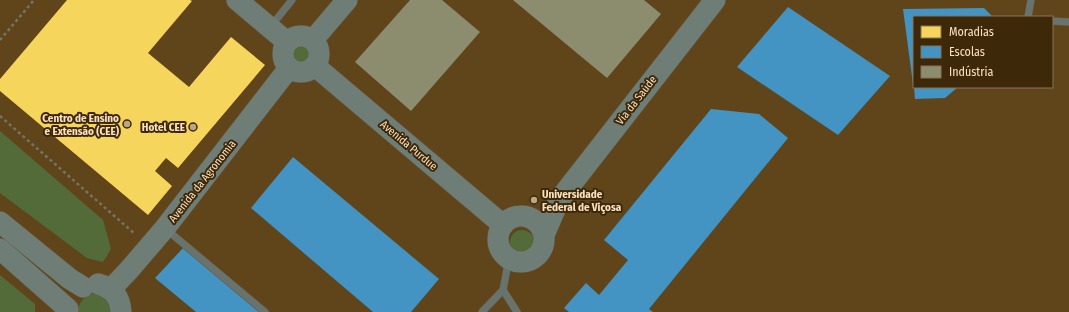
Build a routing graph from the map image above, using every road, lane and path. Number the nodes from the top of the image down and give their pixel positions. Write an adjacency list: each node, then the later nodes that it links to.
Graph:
1 (34, 0): 11 (path)
2 (237, 0): 10 (street)
3 (292, 0): 10 (lane)
4 (347, 0): 12 (street)
5 (715, 0): 17 (street, Via da Saúde)
6 (1030, 0): 7 (lane)
7 (1028, 16)
8 (1053, 21): 9 (lane)
9 (1069, 22)
10 (269, 28): 13 (street)
11 (0, 40)
12 (313, 40): 13 (street); 14 (street)
13 (287, 42): 15 (street)
14 (315, 66): 15 (street); 20 (street, Avenida Purdue)
15 (289, 68): 21 (street, Avenida da Agronomia)
16 (0, 116): 23 (path)
17 (559, 200): 18 (street, Via da Saúde); 22 (street, Via da Saúde)
18 (525, 216): 20 (street); 22 (street)
19 (0, 222): 26 (street)
20 (503, 225): 25 (street)
21 (165, 228): 23 (street, Avenida da Agronomia); 31 (lane)
22 (544, 235): 25 (street)
23 (150, 246): 27 (street, Avenida da Agronomia)
24 (0, 249): 29 (street)
25 (509, 258): 28 (lane)
26 (83, 287): 27 (street); 29 (street)
27 (111, 289): 30 (street)
28 (503, 290): 32 (lane); 33 (lane)
29 (68, 310)
30 (121, 312)
31 (265, 312)
32 (482, 312)
33 (517, 312)

